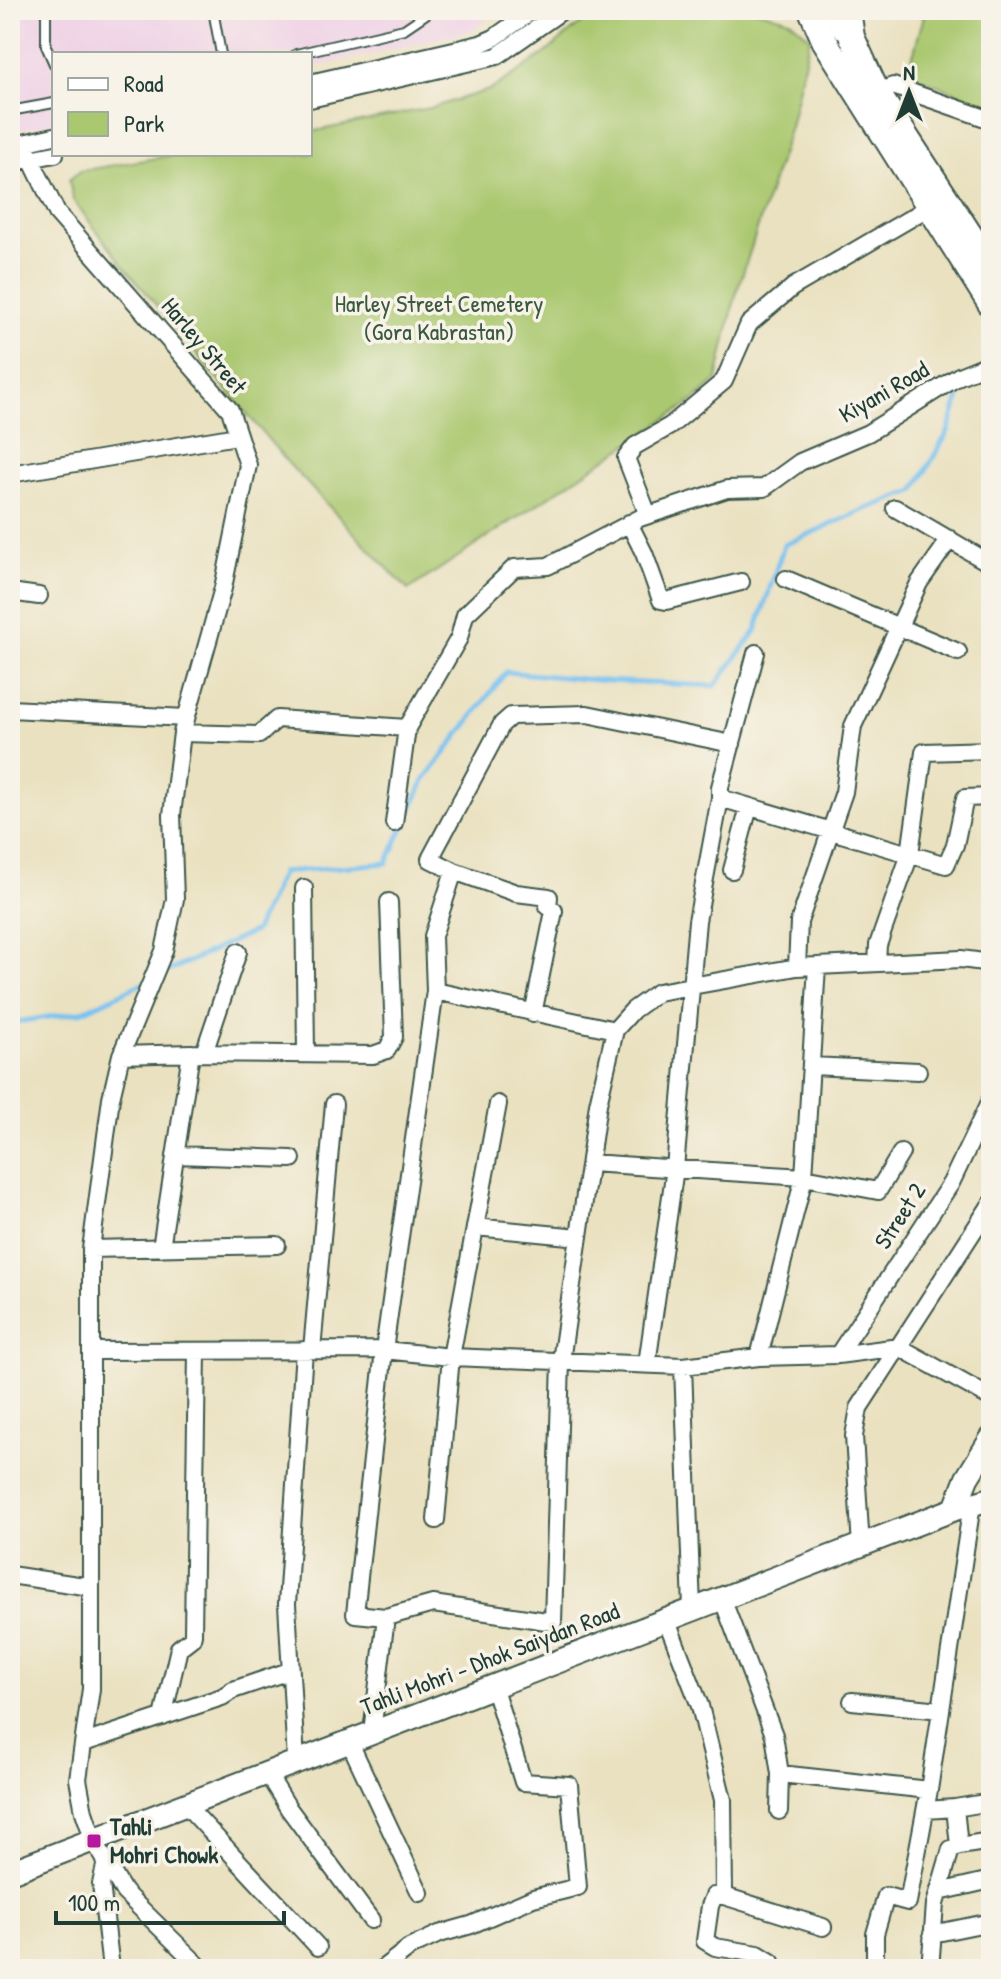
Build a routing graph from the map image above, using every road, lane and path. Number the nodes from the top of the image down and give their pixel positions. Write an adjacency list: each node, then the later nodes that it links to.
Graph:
1 (46, 10): 14 (lane)
2 (213, 10): 12 (lane)
3 (432, 10): 13 (lane)
4 (533, 10): 15 (street)
5 (563, 10): 17 (street)
6 (796, 10): 11 (street)
7 (811, 10): 11 (main road)
8 (832, 10): 10 (street)
9 (848, 10): 10 (main road)
10 (852, 37): 16 (main road)
11 (824, 40): 26 (main road)
12 (221, 52)
13 (305, 52)
14 (52, 60)
15 (312, 83)
16 (877, 92): 20 (street); 27 (main road)
17 (312, 99)
18 (52, 103): 19 (lane)
19 (10, 111)
20 (991, 120)
21 (52, 136): 22 (street)
22 (16, 144): 24 (street, Harley Street)
23 (52, 155): 24 (street)
24 (30, 159): 25 (street); 30 (street, Harley Street)
25 (10, 163)
26 (928, 208): 28 (main road); 33 (street)
27 (991, 267)
28 (991, 305)
29 (991, 363): 33 (street, Kiyani Road)
30 (237, 436): 31 (street); 45 (street, Harley Street)
31 (10, 474)
32 (895, 508): 35 (street)
33 (648, 515): 34 (street, Kiyani Road)
34 (629, 523): 38 (street); 46 (street, Kiyani Road)
35 (950, 539): 36 (street); 41 (street)
36 (991, 564)
37 (786, 579): 41 (street)
38 (741, 582)
39 (10, 592): 40 (street)
40 (39, 596)
41 (898, 628): 42 (street); 53 (street)
42 (958, 652)
43 (756, 653): 47 (street)
44 (10, 709): 45 (street)
45 (184, 726): 46 (street); 70 (street, Harley Street)
46 (407, 728): 52 (street)
47 (732, 744): 50 (street); 56 (street)
48 (991, 750): 54 (street)
49 (991, 797): 54 (street)
50 (720, 798): 51 (street); 64 (street)
51 (749, 807): 53 (street); 55 (street)
52 (394, 823)
53 (831, 831): 54 (street); 63 (street)
54 (910, 854): 60 (street)
55 (732, 870)
56 (454, 871): 65 (street); 66 (street)
57 (304, 888): 69 (street)
58 (389, 902): 69 (street)
59 (238, 952): 68 (street)
60 (877, 963): 61 (street); 62 (street)
61 (991, 963)
62 (817, 966): 63 (street); 71 (street)
63 (797, 967): 64 (street)
64 (691, 986): 67 (street); 80 (street)
65 (435, 991): 66 (street); 90 (street)
66 (533, 1014): 67 (street)
67 (615, 1030): 79 (street)
68 (198, 1053): 69 (street); 70 (street); 77 (street)
69 (306, 1053)
70 (121, 1055): 87 (street, Harley Street)
71 (811, 1066): 72 (street); 81 (street)
72 (918, 1071)
73 (991, 1099): 93 (street, Street 2)
74 (334, 1104): 89 (street)
75 (498, 1104): 83 (street)
76 (901, 1153): 81 (street)
77 (175, 1155): 78 (street); 86 (street)
78 (292, 1159)
79 (590, 1163): 80 (street); 84 (street)
80 (675, 1168): 81 (street); 97 (street)
81 (804, 1177): 95 (street)
82 (991, 1204): 88 (street)
83 (475, 1227): 84 (street); 94 (street)
84 (579, 1237): 96 (street)
85 (277, 1245): 86 (street)
86 (161, 1248): 87 (street)
87 (91, 1249): 91 (street, Harley Street)
88 (899, 1347): 93 (street); 99 (street); 103 (street)
89 (308, 1350): 90 (street); 92 (street); 110 (street)
90 (384, 1350): 94 (street); 108 (street)
91 (92, 1351): 92 (street); 105 (street, Harley Street)
92 (197, 1351): 114 (street)
93 (838, 1355): 95 (street)
94 (451, 1357): 96 (street); 102 (street)
95 (759, 1357): 98 (street)
96 (561, 1361): 97 (street); 108 (street)
97 (647, 1364): 98 (street)
98 (683, 1366): 107 (street)
99 (991, 1398)
100 (991, 1439): 101 (street)
101 (973, 1504): 103 (street, Tahli Mohri - Dhok Saiydan Road); 113 (street)
102 (436, 1520)
103 (861, 1547): 106 (street, Tahli Mohri - Dhok Saiydan Road)
104 (10, 1575): 105 (street)
105 (91, 1587): 117 (street, Harley Street)
106 (722, 1598): 107 (street, Tahli Mohri - Dhok Saiydan Road); 120 (street)
107 (692, 1609): 109 (street, Tahli Mohri - Dhok Saiydan Road)
108 (386, 1617): 115 (street)
109 (666, 1619): 111 (street, Tahli Mohri - Dhok Saiydan Road); 135 (street)
110 (289, 1671): 114 (street); 118 (street)
111 (493, 1685): 115 (street, Tahli Mohri - Dhok Saiydan Road); 143 (street)
112 (852, 1701): 113 (street)
113 (941, 1710): 121 (street)
114 (163, 1717): 117 (street)
115 (372, 1732): 116 (street, Tahli Mohri - Dhok Saiydan Road)
116 (349, 1741): 118 (street, Tahli Mohri - Dhok Saiydan Road); 134 (street)
117 (84, 1743): 127 (street, Harley Street)
118 (296, 1762): 119 (street, Tahli Mohri - Dhok Saiydan Road)
119 (267, 1773): 123 (street, Tahli Mohri - Dhok Saiydan Road); 136 (street)
120 (780, 1774): 121 (street); 126 (street)
121 (929, 1790): 125 (street)
122 (991, 1802): 124 (street)
123 (186, 1805): 127 (street, Tahli Mohri - Dhok Saiydan Road); 140 (street)
124 (955, 1808): 125 (street); 129 (street)
125 (926, 1810): 145 (street)
126 (779, 1811)
127 (94, 1841): 130 (street, Harley Street); 131 (street, Tahli Mohri - Dhok Saiydan Road)
128 (991, 1841): 129 (street)
129 (959, 1846): 133 (street)
130 (106, 1861): 141 (street); 142 (street, Harley Street)
131 (10, 1872)
132 (991, 1880): 133 (street)
133 (939, 1892): 139 (street)
134 (420, 1893)
135 (724, 1896): 138 (street); 144 (street)
136 (371, 1920)
137 (991, 1922): 139 (street)
138 (823, 1927)
139 (932, 1934): 146 (street)
140 (318, 1947)
141 (111, 1969)
142 (202, 1969)
143 (382, 1969)
144 (770, 1969)
145 (875, 1969)
146 (930, 1969)

